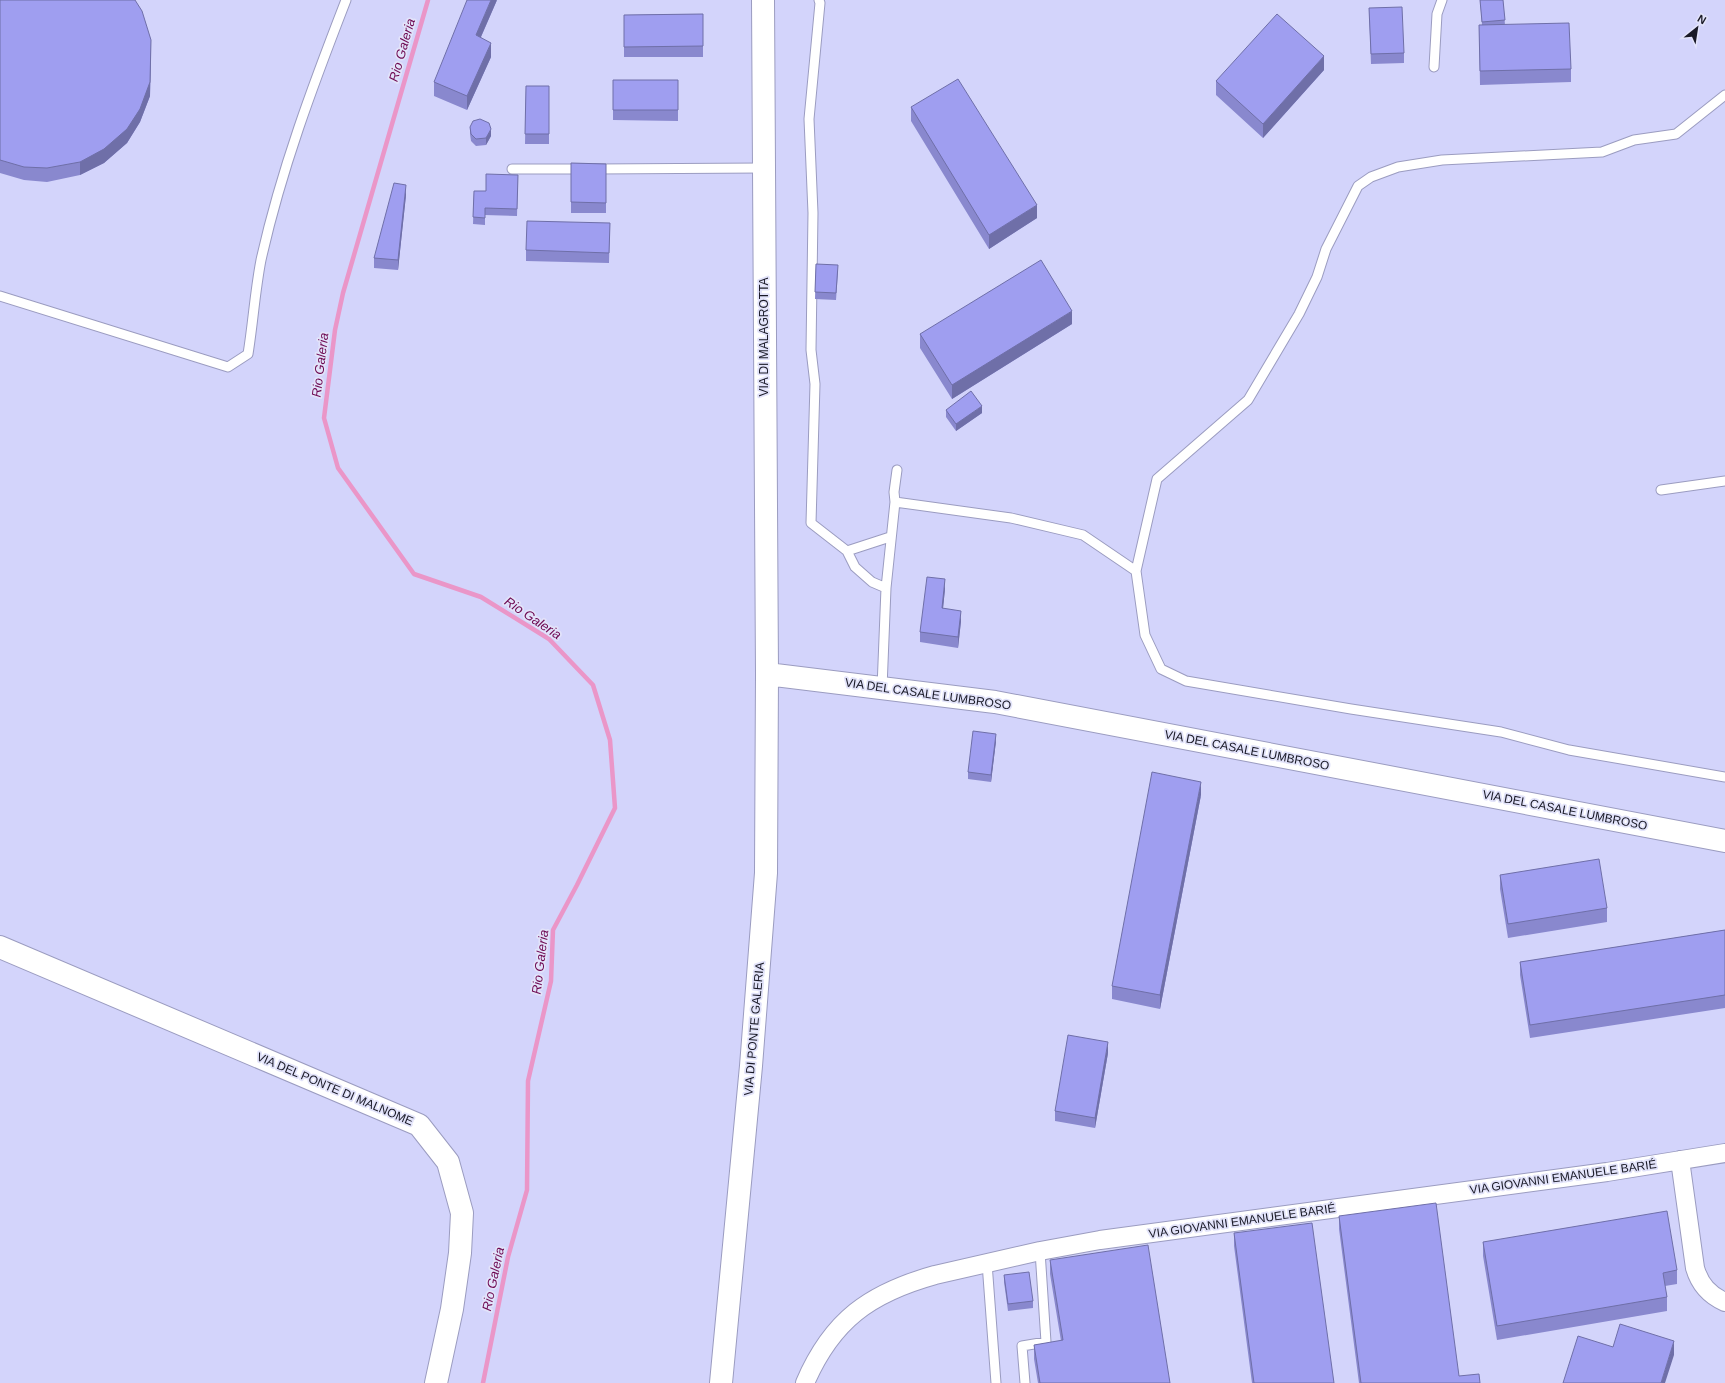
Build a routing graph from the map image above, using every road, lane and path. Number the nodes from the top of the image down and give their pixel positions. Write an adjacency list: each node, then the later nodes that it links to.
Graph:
1 (346, 0): 9 (lane)
2 (763, 0): 7 (street, VIA DI MALAGROTTA)
3 (1442, 0): 5 (lane)
4 (821, 1): 15 (lane)
5 (1434, 67)
6 (1725, 95): 16 (lane)
7 (763, 168): 8 (lane); 18 (street, VIA DI MALAGROTTA)
8 (512, 169)
9 (0, 296)
10 (897, 470): 13 (lane)
11 (1725, 481): 12 (lane)
12 (1661, 490)
13 (895, 502): 14 (lane); 16 (lane)
14 (890, 537): 15 (lane); 17 (lane)
15 (847, 551): 17 (lane)
16 (1136, 571): 20 (lane)
17 (886, 588): 19 (lane)
18 (767, 674): 19 (street, VIA DEL CASALE LUMBROSO); 29 (street, VIA DI PONTE GALERIA)
19 (882, 688): 21 (street, VIA DEL CASALE LUMBROSO)
20 (1725, 777)
21 (1725, 841)
22 (0, 947): 28 (street, VIA DEL PONTE DI MALNOME)
23 (1725, 1153): 24 (street, VIA GIOVANNI EMANUELE BARIÉ)
24 (1680, 1160): 25 (street, VIA GIOVANNI EMANUELE BARIÉ); 27 (street)
25 (1040, 1251): 26 (street, VIA GIOVANNI EMANUELE BARIÉ); 32 (lane)
26 (988, 1263): 30 (street, VIA GIOVANNI EMANUELE BARIÉ); 31 (lane)
27 (1725, 1302)
28 (436, 1383)
29 (721, 1383)
30 (805, 1383)
31 (996, 1383)
32 (1025, 1383)

